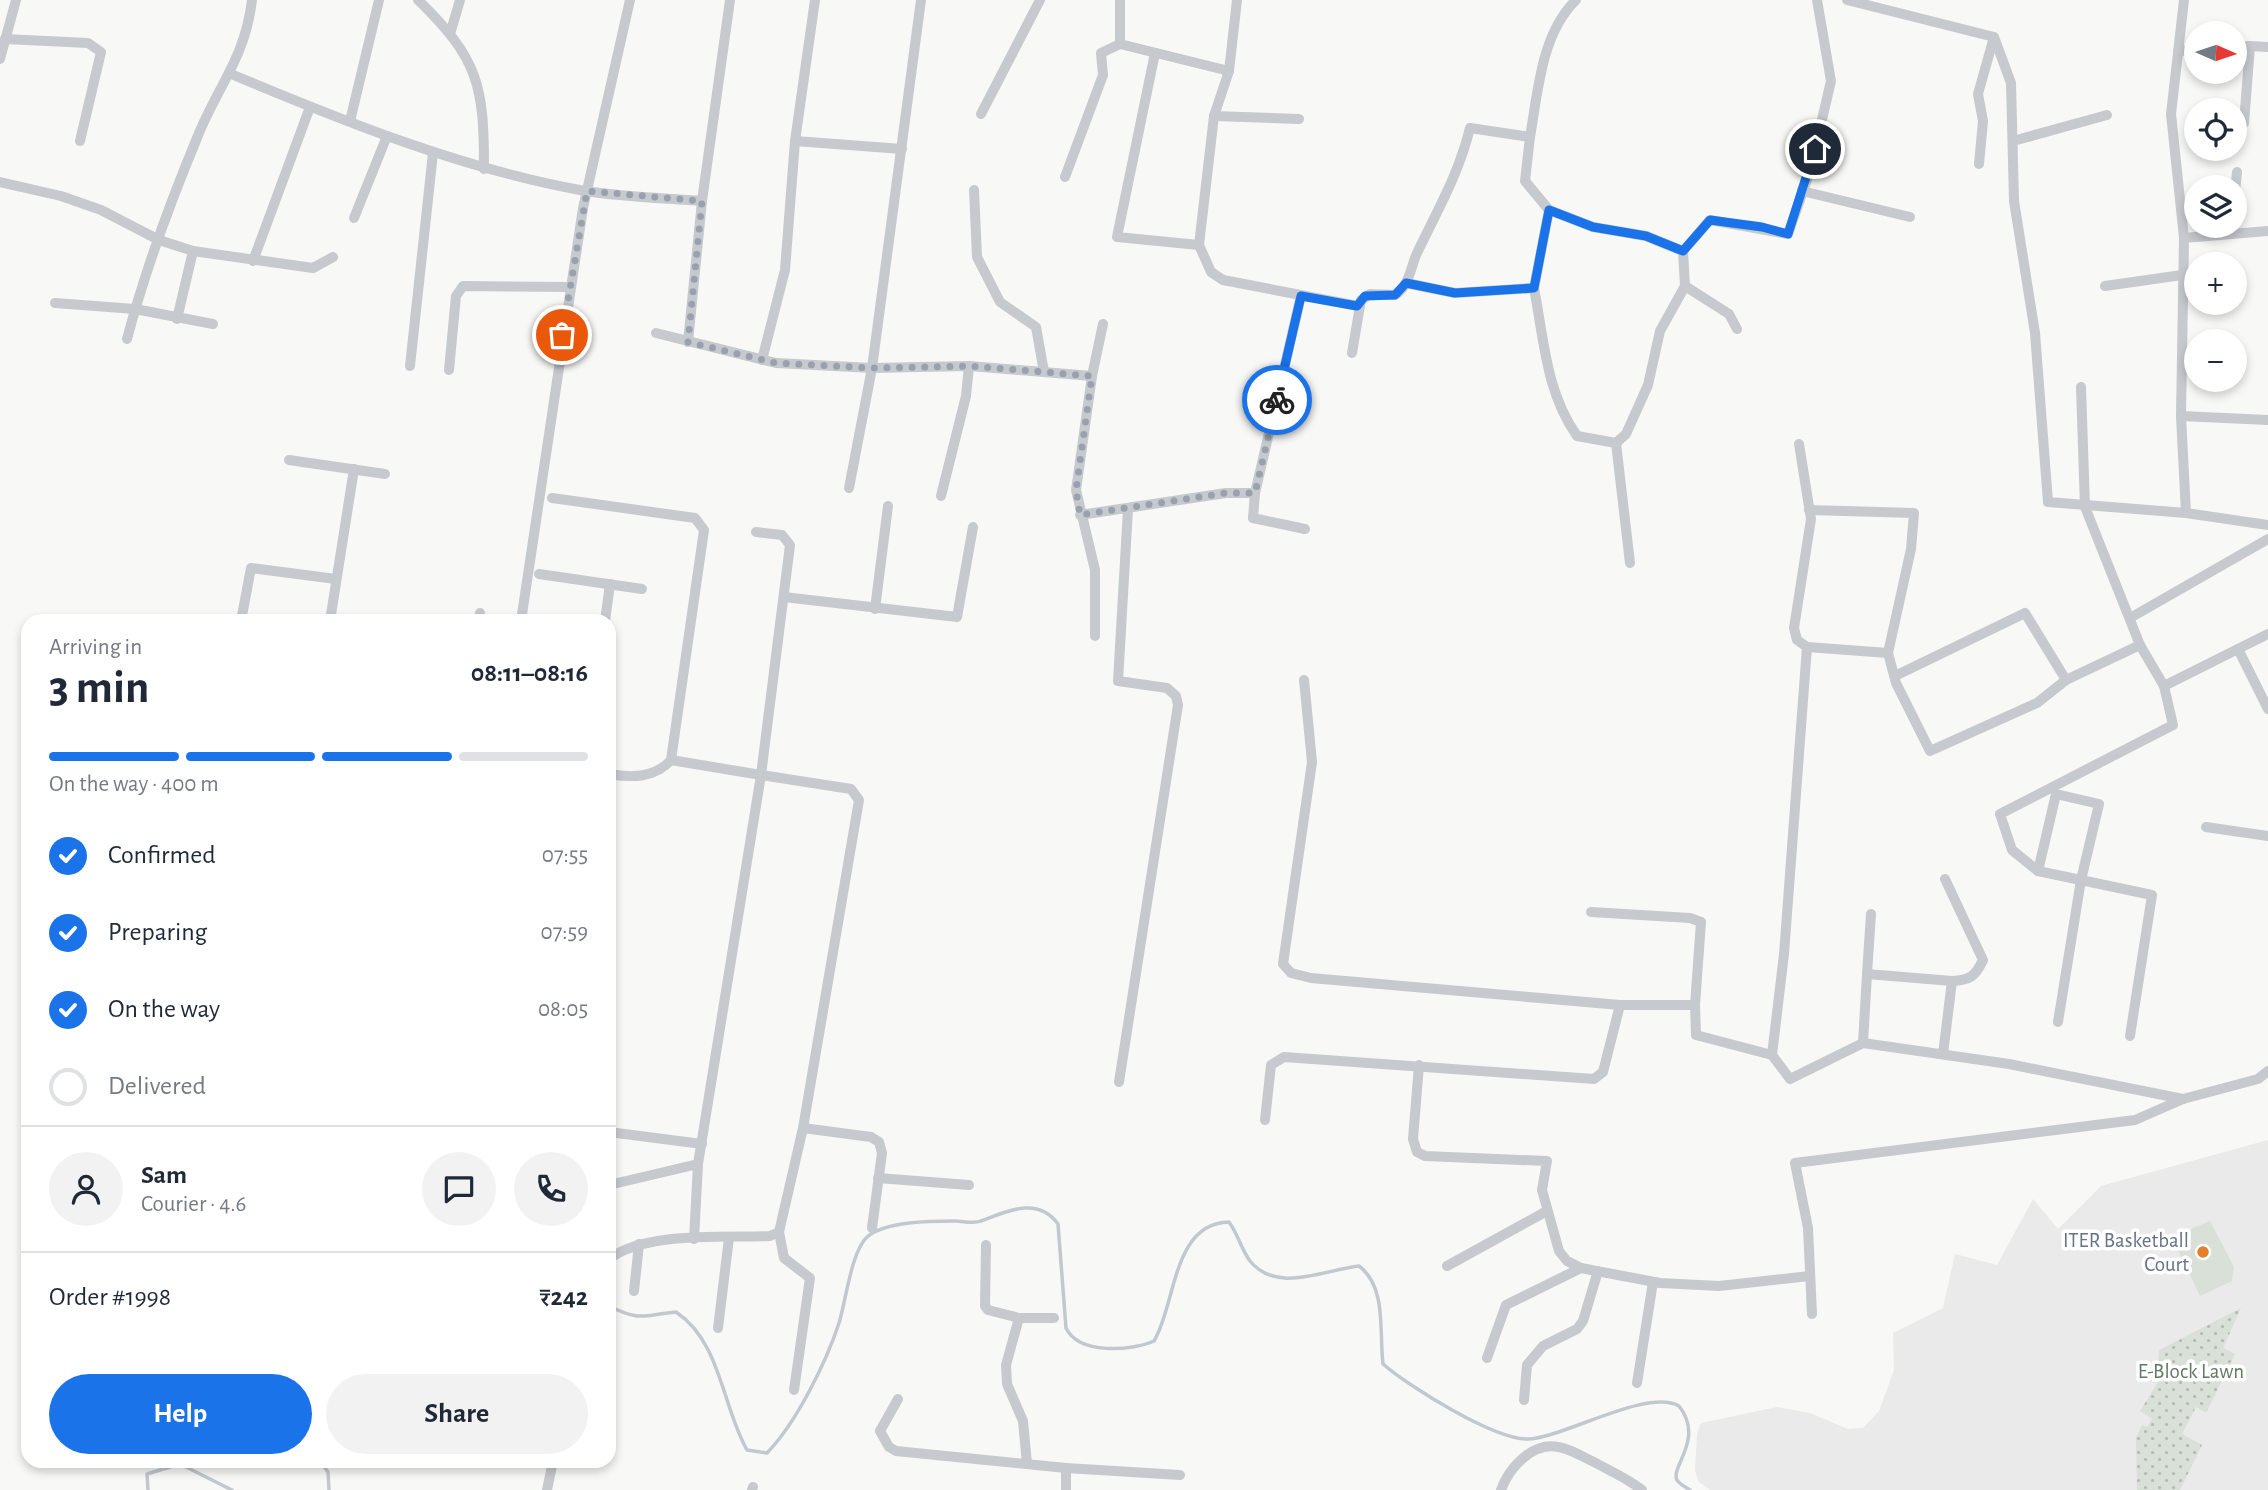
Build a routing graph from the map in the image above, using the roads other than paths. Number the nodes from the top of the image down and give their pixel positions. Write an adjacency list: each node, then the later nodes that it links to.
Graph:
1 (16, 0): 20 (street)
2 (252, 0): 30 (street)
3 (379, 0): 37 (street)
4 (418, 0): 18 (street)
5 (460, 0): 18 (street)
6 (631, 0): 52 (street)
7 (730, 0): 54 (street)
8 (815, 0): 41 (street)
9 (921, 0): 43 (street)
10 (1041, 0): 33 (street)
11 (1120, 0): 21 (street)
12 (1237, 0): 29 (street)
13 (1576, 0): 17 (street)
14 (1817, 0): 53 (street)
15 (1847, 0): 19 (street)
16 (2184, 0): 25 (street)
17 (1566, 5): 39 (street)
18 (450, 34): 46 (street)
19 (1994, 37): 42 (street); 45 (street)
20 (5, 40): 28 (street); 40 (street)
21 (1120, 44): 27 (street); 49 (street)
22 (2247, 46): 23 (street)
23 (2250, 46): 24 (street); 31 (street)
24 (2268, 47)
25 (2178, 51): 26 (street); 60 (street)
26 (2184, 51)
27 (1155, 53): 29 (street); 62 (street)
28 (0, 58)
29 (1229, 71): 35 (street)
30 (231, 74): 32 (street); 61 (street)
31 (2246, 98)
32 (310, 107): 37 (street); 66 (street)
33 (981, 114)
34 (2108, 115): 42 (street)
35 (1214, 116): 36 (street); 62 (street)
36 (1299, 118)
37 (351, 121): 38 (street)
38 (387, 136): 44 (street); 57 (street)
39 (1530, 137): 55 (street); 68 (street)
40 (80, 141)
41 (795, 141): 43 (street); 85 (street)
42 (2012, 141): 105 (street)
43 (902, 149): 88 (street)
44 (433, 152): 46 (street); 86 (street)
45 (1979, 164)
46 (484, 169): 52 (street)
47 (2237, 172): 48 (street)
48 (2237, 175)
49 (1065, 177)
50 (0, 182): 61 (street)
51 (974, 190): 90 (street)
52 (587, 191): 54 (street); 71 (street)
53 (1802, 191): 56 (street); 64 (street)
54 (702, 201): 83 (street)
55 (1549, 210): 64 (street); 72 (street)
56 (1910, 217)
57 (354, 218)
58 (2247, 230): 59 (street)
59 (2268, 231)
60 (2183, 238): 67 (street)
61 (159, 240): 63 (street); 76 (street)
62 (1199, 245): 73 (street)
63 (193, 251): 66 (street); 77 (street)
64 (1683, 251): 69 (street)
65 (333, 257): 66 (street)
66 (253, 261)
67 (2182, 275): 70 (street); 93 (street)
68 (1406, 283): 72 (street); 75 (street)
69 (1685, 286): 80 (street); 95 (street)
70 (2105, 286)
71 (569, 287): 89 (street); 124 (street)
72 (1534, 288): 95 (street)
73 (1301, 296): 75 (street); 101 (street)
74 (55, 303): 76 (street)
75 (1357, 306): 84 (street)
76 (135, 309): 77 (street); 82 (street)
77 (177, 319): 78 (street)
78 (213, 324)
79 (1104, 324): 91 (street)
80 (1737, 329)
81 (656, 333): 83 (street)
82 (127, 339)
83 (688, 342): 85 (street)
84 (1352, 353)
85 (762, 360): 88 (street)
86 (410, 366)
87 (969, 366): 88 (street); 90 (street); 102 (street)
88 (872, 368): 100 (street)
89 (449, 370)
90 (1044, 372): 91 (street)
91 (1092, 376): 109 (street)
92 (2081, 387): 105 (street)
93 (2181, 416): 94 (street); 108 (street)
94 (2268, 420)
95 (1616, 443): 115 (street)
96 (1799, 444): 107 (street)
97 (289, 460): 98 (street)
98 (354, 469): 99 (street); 117 (street)
99 (385, 474)
100 (849, 488)
101 (1255, 493): 106 (street); 112 (street)
102 (941, 496)
103 (552, 498): 138 (street)
104 (888, 506): 121 (street)
105 (2085, 507): 108 (street); 126 (street)
106 (1128, 509): 109 (street); 159 (street)
107 (1809, 510): 130 (street); 132 (street)
108 (2186, 513): 110 (street)
109 (1080, 515): 128 (street)
110 (2268, 525)
111 (973, 527): 121 (street)
112 (1306, 528)
113 (756, 532): 120 (street)
114 (2268, 540): 126 (street)
115 (1630, 563)
116 (538, 574): 118 (street)
117 (336, 579): 122 (street); 123 (street)
118 (610, 584): 119 (street); 125 (street)
119 (642, 589)
120 (784, 597): 121 (street); 140 (street)
121 (874, 609)
122 (242, 614)
123 (331, 614)
124 (521, 614)
125 (606, 614)
126 (2130, 618): 129 (street)
127 (2268, 634): 131 (street)
128 (1095, 636)
129 (2140, 645): 135 (street); 136 (street)
130 (1807, 647): 132 (street); 156 (street)
131 (2238, 649): 136 (street); 137 (street)
132 (1888, 653): 133 (street)
133 (1895, 676): 135 (street); 135 (street)
134 (1304, 680): 150 (street)
135 (2066, 680)
136 (2164, 686): 143 (street)
137 (2268, 709)
138 (671, 760): 139 (street); 140 (street)
139 (616, 774)
140 (761, 775): 162 (street); 164 (street)
141 (2206, 827): 142 (street)
142 (2268, 836)
143 (2038, 872): 145 (street); 145 (street)
144 (1945, 879): 149 (street)
145 (2081, 880): 152 (street); 153 (street)
146 (1591, 912): 151 (street)
147 (1871, 914): 148 (street)
148 (1867, 974): 149 (street); 154 (street)
149 (1952, 981): 155 (street)
150 (1620, 1005): 151 (street); 157 (street)
151 (1695, 1005): 156 (street)
152 (2058, 1022)
153 (2130, 1036)
154 (1863, 1043): 155 (street); 156 (street)
155 (1943, 1054): 160 (street)
156 (1772, 1055)
157 (1419, 1065): 161 (street); 169 (street)
158 (2268, 1071): 160 (street)
159 (1119, 1082)
160 (2183, 1100): 180 (street)
161 (1265, 1120)
162 (803, 1128): 166 (street); 171 (street)
163 (616, 1133): 164 (street)
164 (702, 1144): 165 (street)
165 (698, 1164): 167 (street); 173 (street)
166 (878, 1178): 168 (street); 170 (street)
167 (616, 1183)
168 (969, 1185)
169 (1546, 1211): 177 (street); 178 (street)
170 (872, 1228)
171 (779, 1232): 172 (street); 189 (street)
172 (729, 1238): 173 (street); 186 (street)
173 (694, 1239): 174 (street)
174 (639, 1244): 176 (street); 182 (street)
175 (986, 1245): 184 (street)
176 (616, 1256)
177 (1447, 1266)
178 (1581, 1268): 179 (street); 187 (street)
179 (1598, 1271): 181 (street); 191 (street)
180 (1810, 1276): 181 (street); 183 (street)
181 (1653, 1282): 188 (street)
182 (634, 1291)
183 (1812, 1314)
184 (1019, 1318): 185 (street); 192 (street)
185 (1054, 1318)
186 (718, 1328)
187 (1487, 1358)
188 (1637, 1383)
189 (794, 1390)
190 (898, 1399): 192 (street)
191 (1524, 1400)
192 (1027, 1464): 194 (street)
193 (552, 1468): 196 (street)
194 (1066, 1468): 195 (street); 197 (street)
195 (1180, 1475)
196 (547, 1490)
197 (1066, 1490)
198 (1501, 1490): 199 (street)
199 (1642, 1490)

